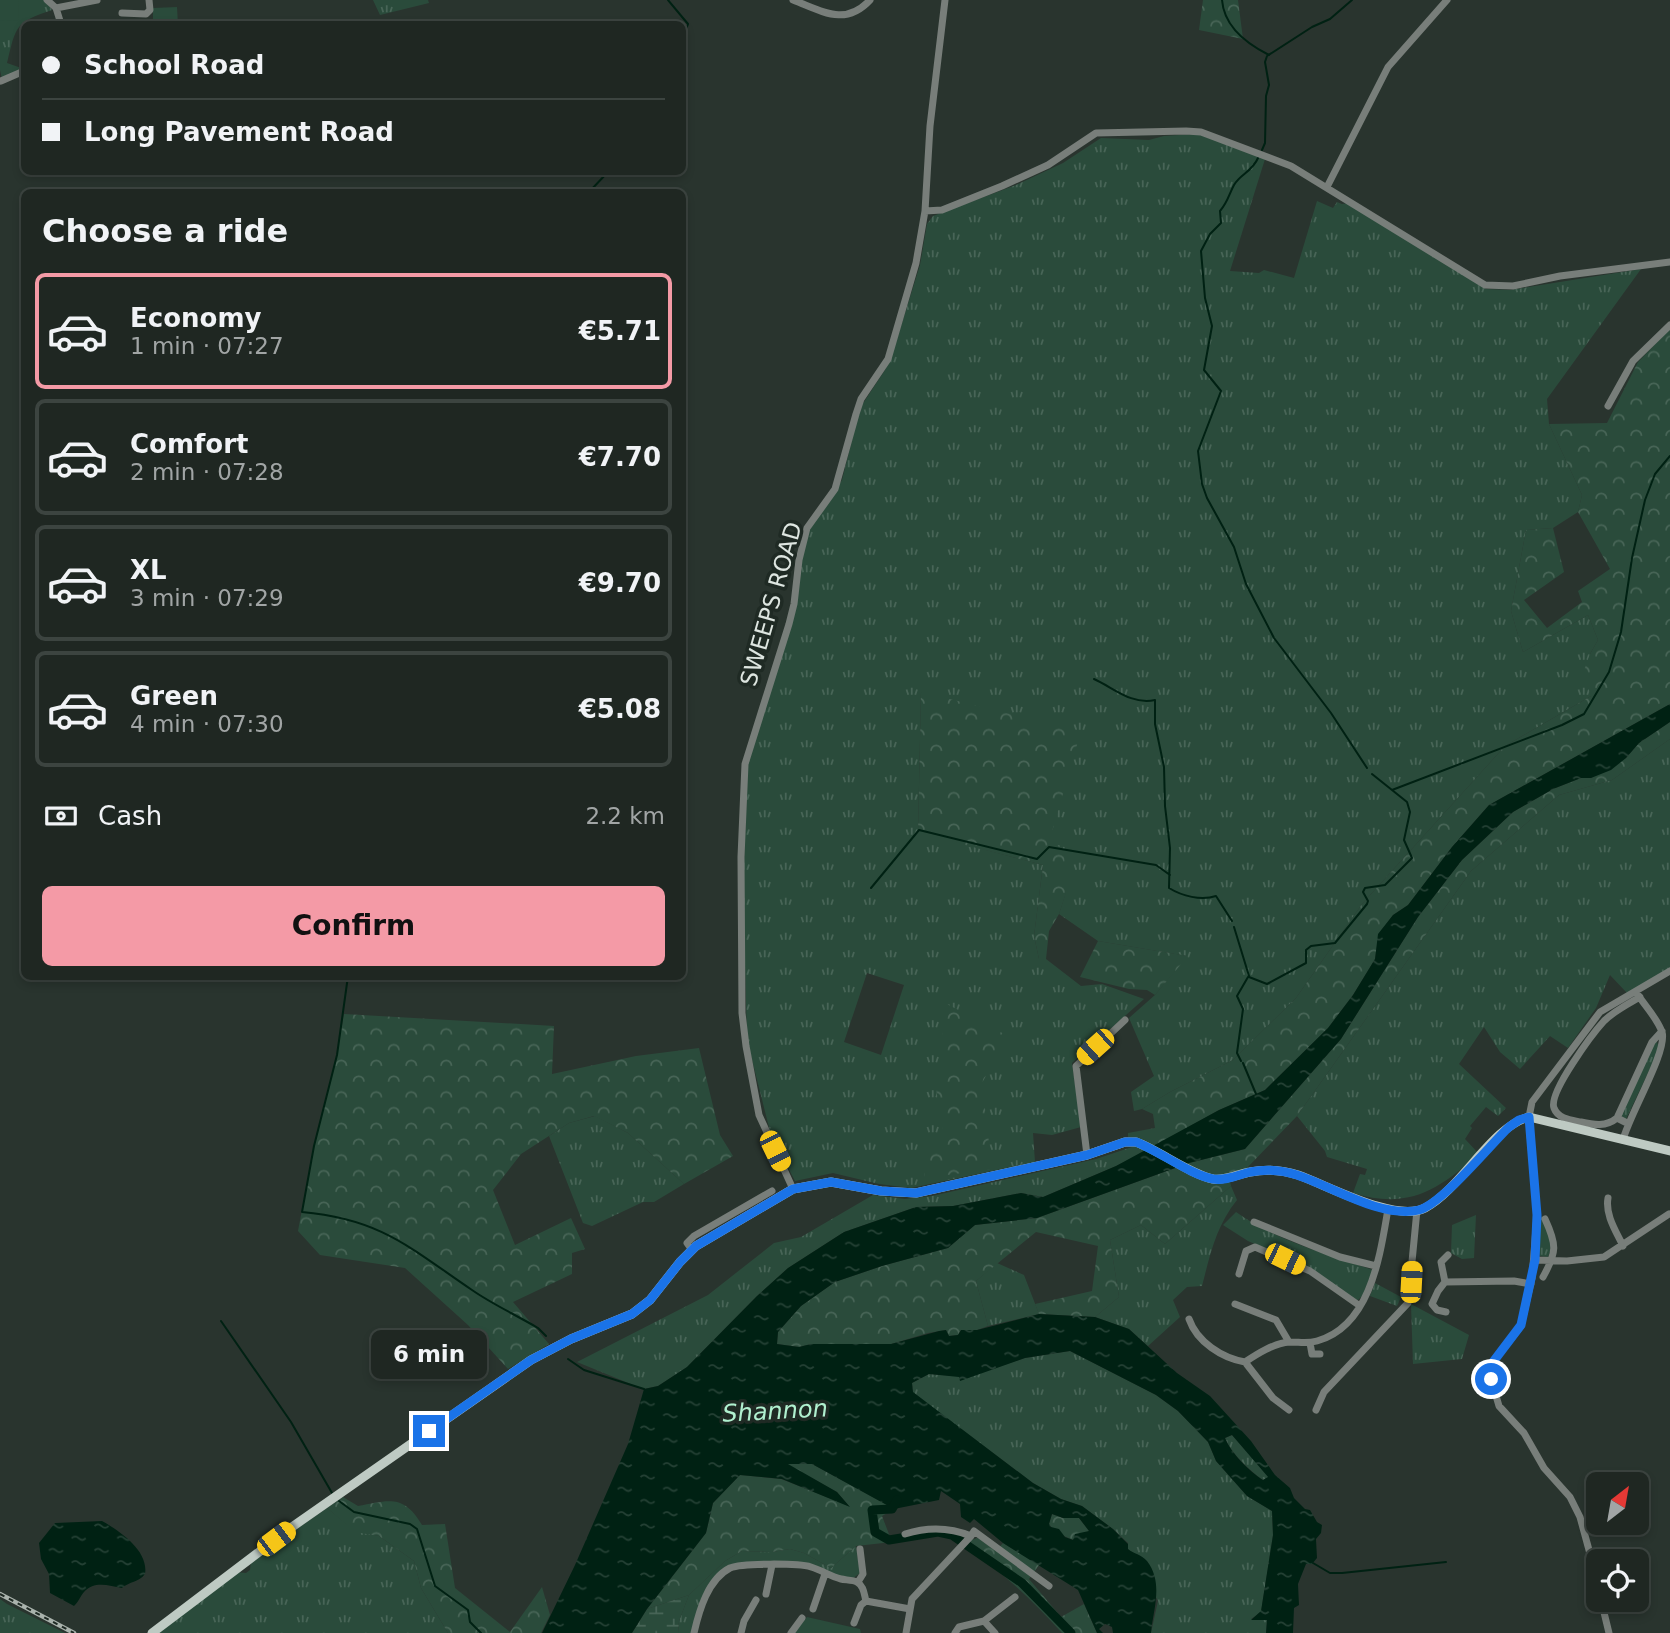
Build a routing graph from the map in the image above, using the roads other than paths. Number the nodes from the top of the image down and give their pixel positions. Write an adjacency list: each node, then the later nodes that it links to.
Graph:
1 (47, 0): 8 (street)
2 (97, 0): 8 (street)
3 (149, 0): 9 (street)
4 (793, 0): 5 (street)
5 (870, 0)
6 (945, 0): 14 (street, SWEEPS ROAD)
7 (1447, 0): 13 (street)
8 (56, 8): 10 (street)
9 (122, 13)
10 (60, 21)
11 (21, 72): 12 (street)
12 (1, 82)
13 (1327, 187): 14 (street); 15 (street)
14 (925, 211): 28 (street, SWEEPS ROAD)
15 (1670, 262)
16 (1670, 326): 17 (street)
17 (1608, 406)
18 (1670, 971): 19 (street)
19 (1638, 994): 21 (street); 22 (street); 23 (street)
20 (1125, 1020): 27 (street)
21 (1662, 1031): 23 (street); 24 (street)
22 (1529, 1117): 25 (main road); 32 (main road); 39 (street)
23 (1617, 1118): 24 (street)
24 (1627, 1124): 25 (street)
25 (1623, 1140): 26 (main road)
26 (1670, 1151)
27 (1087, 1155): 28 (main road); 31 (main road)
28 (793, 1189): 37 (main road)
29 (772, 1191): 37 (street)
30 (1608, 1198): 36 (street)
31 (1388, 1209): 32 (main road); 41 (street)
32 (1418, 1210): 54 (street)
33 (1669, 1214): 36 (street)
34 (1545, 1219): 40 (street)
35 (1254, 1222): 41 (street)
36 (1623, 1246): 40 (street)
37 (692, 1250): 74 (main road)
38 (1448, 1255): 44 (street)
39 (1535, 1260): 40 (street); 45 (street)
40 (1553, 1260): 43 (street)
41 (1376, 1266): 47 (street)
42 (1238, 1274): 47 (street)
43 (1543, 1277)
44 (1445, 1282): 45 (street); 48 (street)
45 (1531, 1284): 59 (street)
46 (1235, 1304): 50 (street)
47 (1360, 1306): 51 (street)
48 (1446, 1312)
49 (1189, 1320): 53 (street)
50 (1289, 1342): 51 (street); 53 (street)
51 (1310, 1343): 52 (street)
52 (1320, 1354)
53 (1245, 1362): 55 (street)
54 (1316, 1409)
55 (1289, 1410)
56 (905, 1534): 57 (street)
57 (971, 1536): 63 (street); 69 (street)
58 (860, 1549): 62 (street)
59 (1589, 1549)
60 (772, 1565): 61 (street); 64 (street); 75 (street)
61 (825, 1574): 62 (street); 68 (street)
62 (858, 1582): 67 (street)
63 (1049, 1586)
64 (766, 1594)
65 (1015, 1597): 72 (street)
66 (756, 1600): 76 (street)
67 (866, 1601): 69 (street); 73 (street)
68 (813, 1609)
69 (910, 1609): 78 (street)
70 (1604, 1612): 81 (street)
71 (802, 1618): 77 (street)
72 (984, 1621): 79 (street); 80 (street)
73 (853, 1623)
74 (152, 1633)
75 (694, 1633)
76 (741, 1633)
77 (791, 1633)
78 (906, 1633)
79 (955, 1633)
80 (995, 1633)
81 (1609, 1633)

